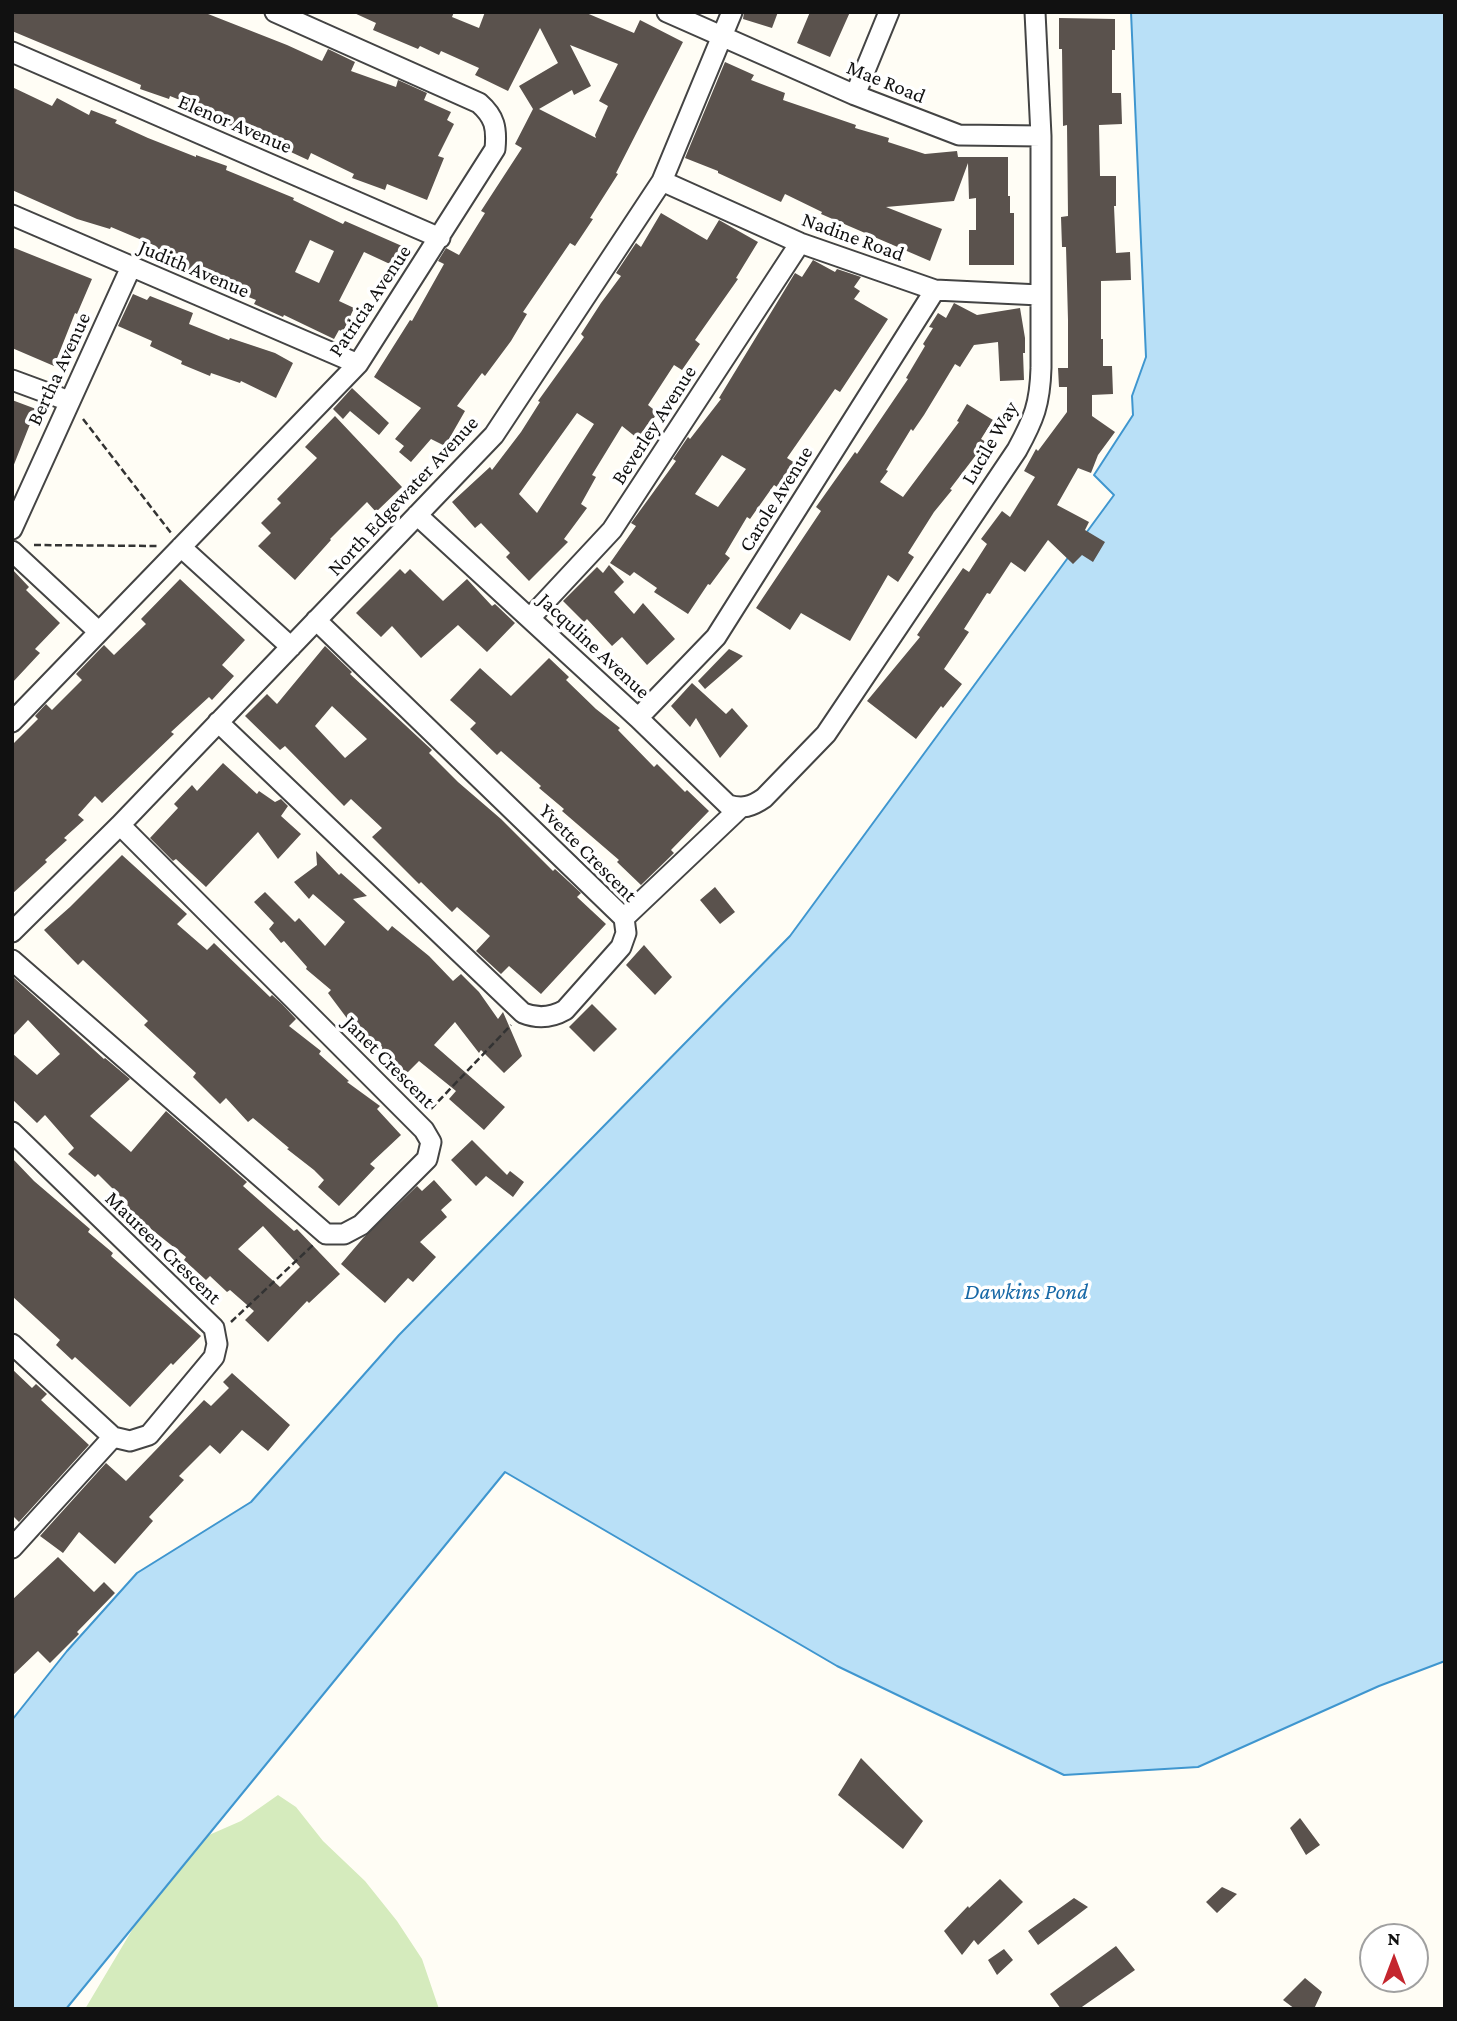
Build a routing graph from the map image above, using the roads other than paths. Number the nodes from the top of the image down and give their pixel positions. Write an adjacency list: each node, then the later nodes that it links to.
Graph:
1 (275, 12): 12 (street, Patricia Avenue)
2 (667, 12): 6 (street)
3 (732, 12): 6 (street, North Edgewater Avenue)
4 (889, 12): 8 (street)
5 (1035, 12): 9 (street, Lucile Way)
6 (722, 36): 8 (street, Mae Road); 10 (street, North Edgewater Avenue)
7 (12, 52): 12 (street, Elenor Avenue)
8 (855, 95): 9 (street, Mae Road)
9 (1041, 136): 16 (street, Lucile Way)
10 (662, 181): 13 (street, Nadine Road); 20 (street, North Edgewater Avenue)
11 (12, 215): 14 (street, Judith Avenue)
12 (440, 237): 17 (street, Patricia Avenue)
13 (800, 243): 15 (street, Nadine Road); 24 (street, Beverley Avenue)
14 (131, 267): 17 (street, Judith Avenue); 19 (street, Bertha Avenue)
15 (935, 290): 16 (street, Nadine Road); 28 (street, Carole Avenue)
16 (1040, 295): 31 (street, Lucile Way)
17 (358, 364): 22 (street, Patricia Avenue)
18 (12, 380): 19 (street)
19 (69, 401): 21 (street, Bertha Avenue)
20 (418, 515): 24 (street, Jacquline Avenue); 25 (street, North Edgewater Avenue)
21 (12, 529)
22 (181, 547): 26 (street, Patricia Avenue); 27 (street)
23 (19, 548): 26 (street)
24 (530, 618): 28 (street, Jacquline Avenue)
25 (316, 621): 27 (street, North Edgewater Avenue); 33 (street, Yvette Crescent)
26 (99, 632): 29 (street, Patricia Avenue)
27 (291, 647): 30 (street, North Edgewater Avenue)
28 (638, 718): 31 (street, Jacquline Avenue)
29 (12, 722)
30 (218, 722): 32 (street, North Edgewater Avenue); 33 (street, Yvette Crescent)
31 (740, 808): 33 (street, Lucile Way)
32 (120, 825): 34 (street, North Edgewater Avenue); 35 (street, Janet Crescent)
33 (624, 918)
34 (12, 932)
35 (12, 960)
36 (12, 1132): 38 (street, Maureen Crescent)
37 (12, 1344): 38 (street)
38 (113, 1437): 39 (street)
39 (12, 1548)

